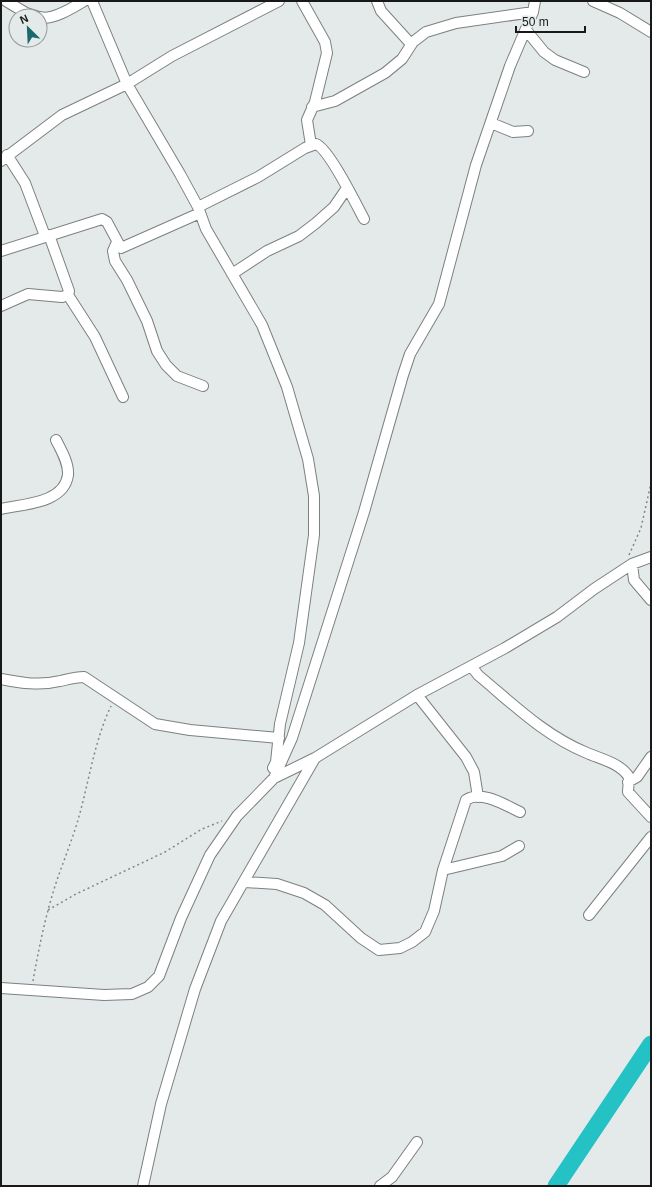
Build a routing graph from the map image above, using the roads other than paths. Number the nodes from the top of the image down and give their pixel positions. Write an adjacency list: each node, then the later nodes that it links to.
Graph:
1 (6, 1): 9 (street)
2 (84, 1): 11 (street)
3 (92, 1): 16 (street)
4 (279, 1): 16 (street)
5 (302, 1): 17 (street)
6 (377, 1): 14 (street)
7 (535, 1): 10 (street)
8 (593, 1): 13 (street)
9 (18, 8)
10 (533, 12): 12 (street); 14 (street)
11 (48, 17)
12 (526, 30): 15 (street); 18 (street)
13 (651, 32)
14 (411, 44): 17 (street)
15 (584, 72)
16 (127, 84): 21 (street); 23 (street)
17 (312, 107): 20 (street)
18 (491, 124): 19 (street); 44 (street)
19 (528, 131)
20 (311, 145): 22 (street); 23 (street)
21 (4, 158): 25 (street)
22 (347, 188): 24 (street); 28 (street)
23 (199, 210): 26 (street); 28 (street)
24 (364, 219)
25 (47, 236): 26 (street); 27 (street); 29 (street)
26 (117, 242): 31 (street)
27 (1, 251)
28 (232, 274): 41 (street)
29 (68, 295): 30 (street); 32 (street)
30 (1, 306)
31 (203, 386)
32 (123, 397)
33 (56, 440): 34 (street)
34 (1, 509)
35 (651, 557): 36 (street)
36 (629, 566): 37 (street); 38 (street)
37 (651, 600)
38 (472, 667): 40 (street); 45 (street)
39 (1, 679): 41 (street)
40 (417, 695): 43 (street); 47 (street)
41 (279, 738): 46 (street)
42 (651, 757): 45 (street)
43 (315, 758): 44 (street); 53 (street)
44 (274, 778): 46 (street)
45 (628, 782): 49 (street)
46 (266, 787): 55 (street)
47 (478, 797): 48 (street); 52 (street)
48 (520, 812)
49 (651, 817)
50 (651, 837): 54 (street)
51 (518, 846): 52 (street)
52 (443, 870): 53 (street)
53 (245, 882): 57 (street)
54 (589, 915)
55 (1, 988)
56 (417, 1142): 58 (street)
57 (143, 1186)
58 (380, 1186)

